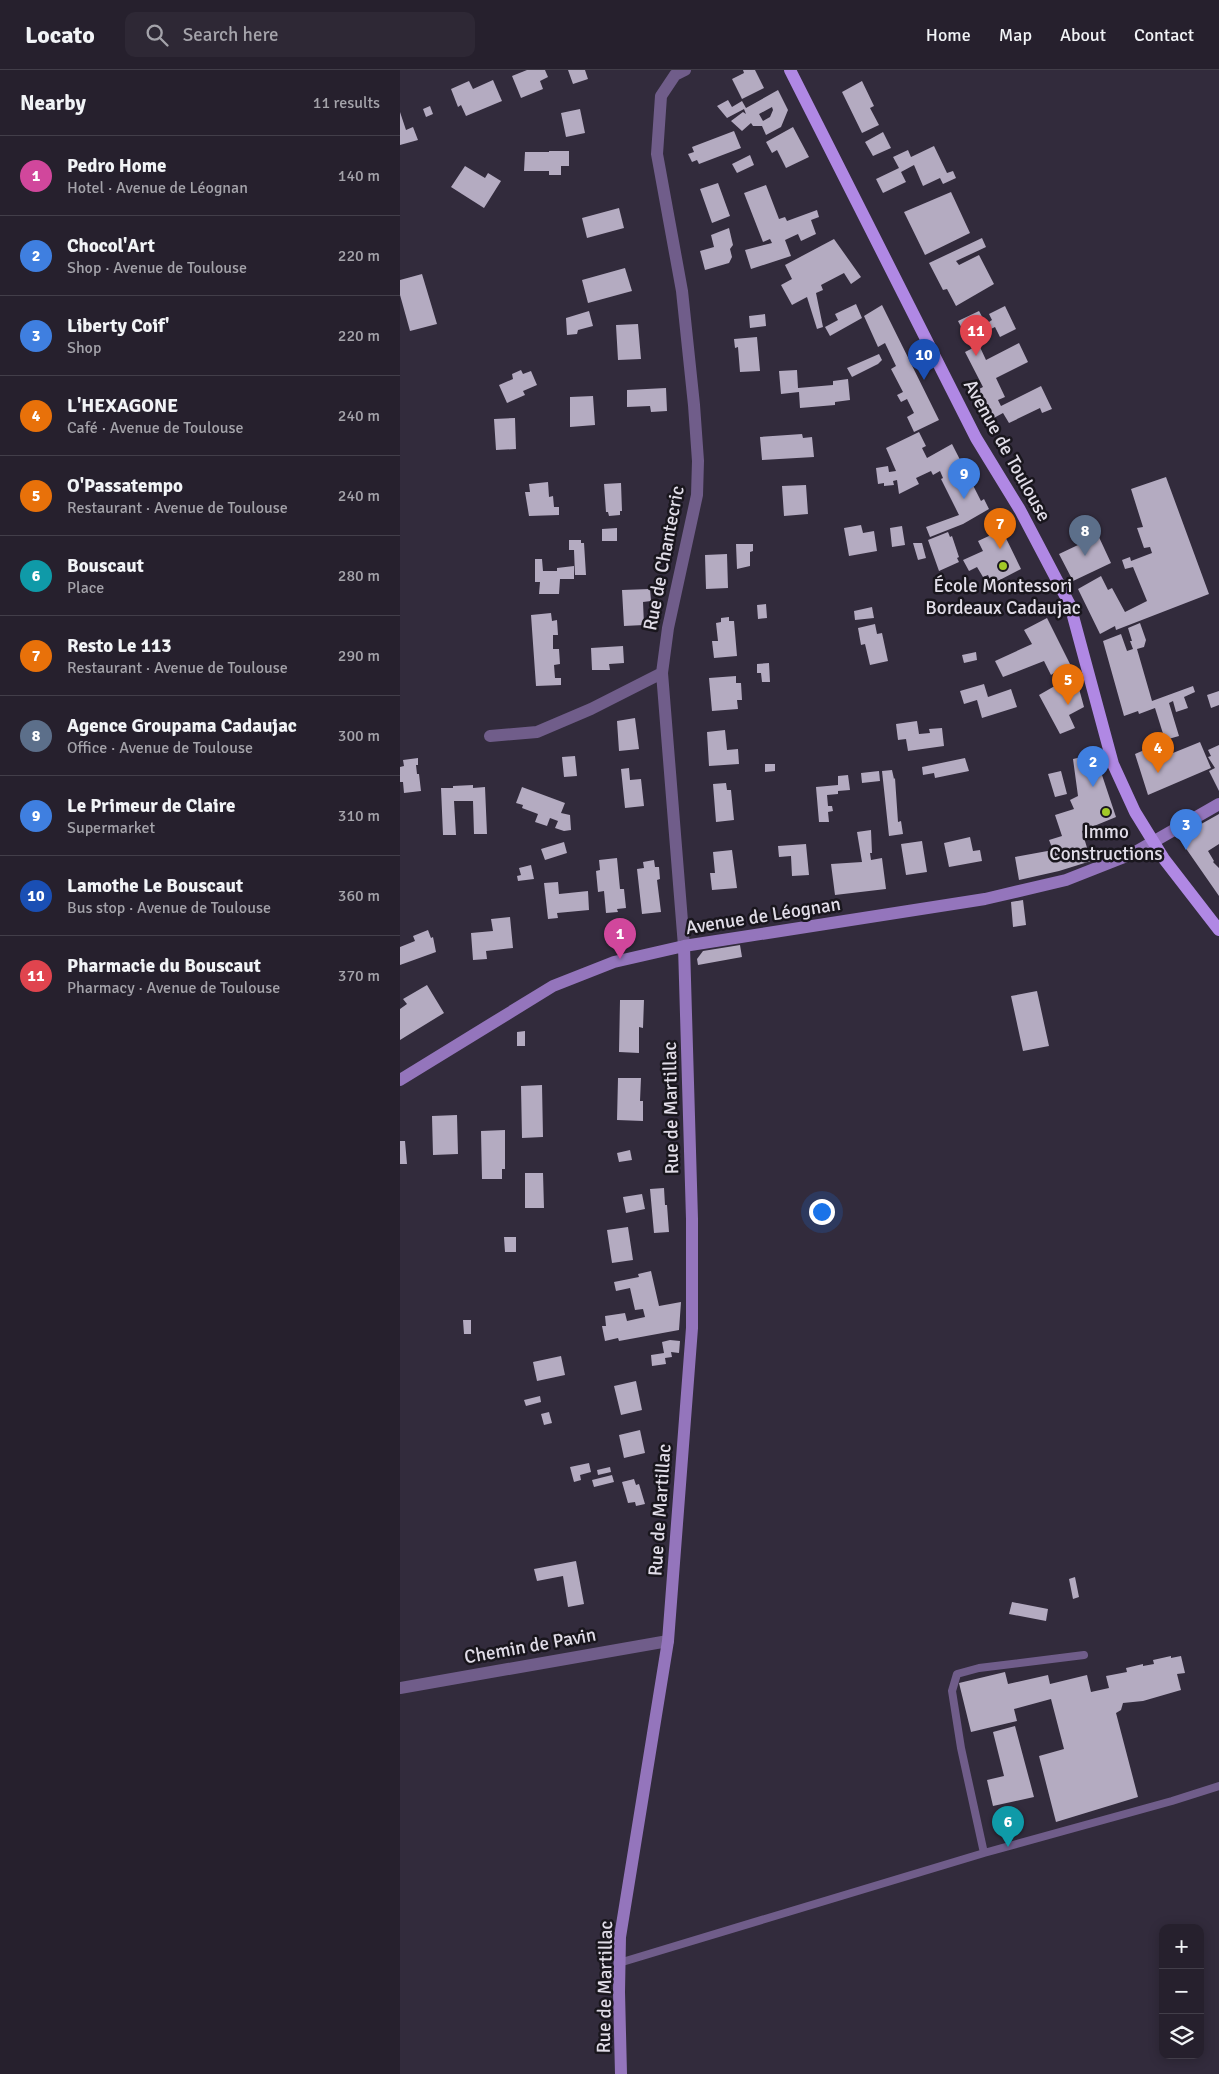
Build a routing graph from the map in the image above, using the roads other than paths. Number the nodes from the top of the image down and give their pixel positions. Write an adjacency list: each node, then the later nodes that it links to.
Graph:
1 (686, 70): 3 (street, Rue de Chantecric)
2 (790, 70): 6 (main road, Avenue de Toulouse)
3 (662, 673): 4 (street); 8 (street, Rue de Chantecric)
4 (490, 736)
5 (1219, 804): 6 (street, Avenue de Léognan)
6 (1152, 843): 7 (main road, Avenue de Toulouse); 8 (street, Avenue de Léognan)
7 (1219, 930)
8 (684, 946): 9 (street, Avenue de Léognan); 10 (street, Rue de Martillac)
9 (400, 1080)
10 (668, 1641): 12 (street, Chemin de Pavin); 15 (street, Rue de Martillac)
11 (1084, 1655): 14 (lane)
12 (400, 1688)
13 (1219, 1786): 14 (lane)
14 (984, 1853): 15 (lane)
15 (619, 1963): 16 (street, Rue de Martillac)
16 (621, 2074)

